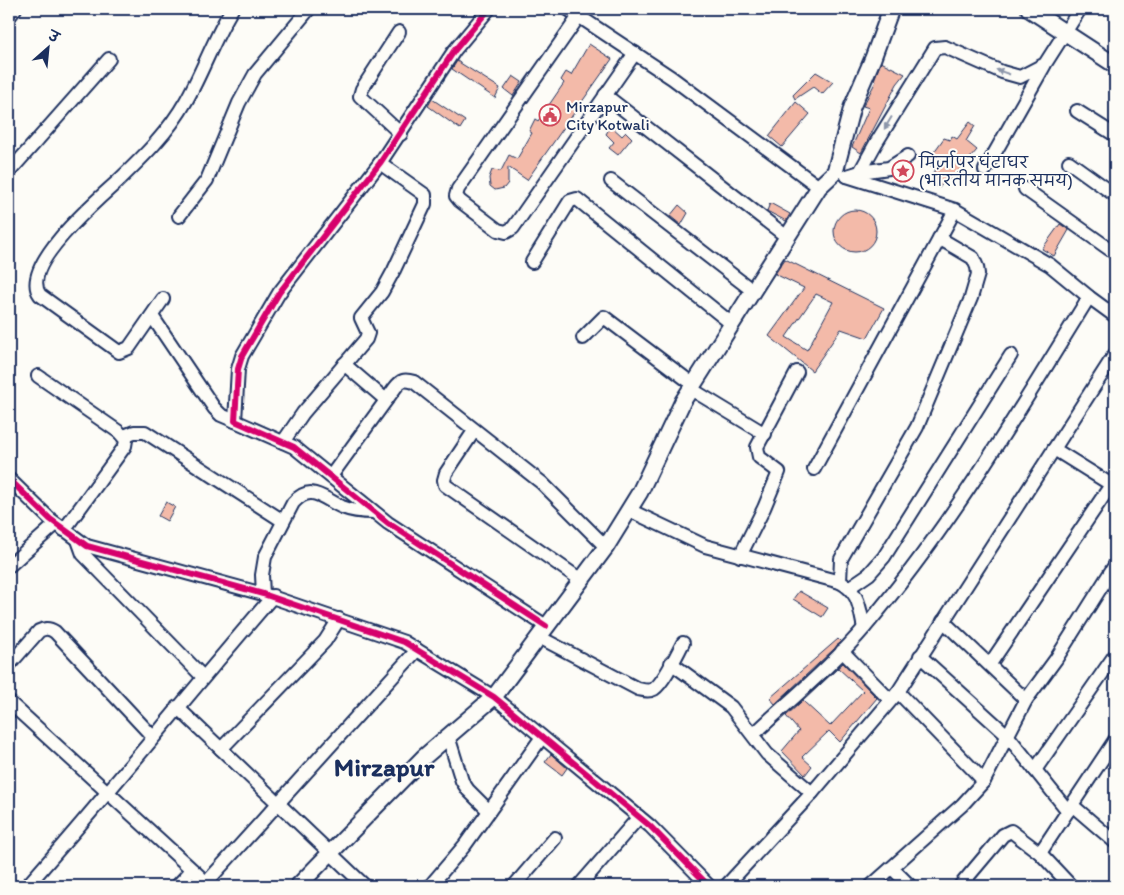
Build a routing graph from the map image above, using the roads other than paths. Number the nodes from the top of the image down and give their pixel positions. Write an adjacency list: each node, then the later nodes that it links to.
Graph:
1 (15, 9): 9 (street)
2 (232, 9): 40 (street)
3 (309, 9): 32 (street)
4 (489, 9): 18 (street)
5 (891, 9): 26 (main road)
6 (1030, 9): 11 (main road)
7 (1080, 9): 11 (street)
8 (577, 11): 12 (street); 16 (street)
9 (9, 17)
10 (399, 32): 18 (street)
11 (1066, 32): 14 (street); 15 (main road)
12 (634, 53): 16 (street); 28 (street)
13 (109, 59): 24 (street)
14 (1045, 64): 23 (street); 25 (street, one-way to 25)
15 (1115, 65)
16 (605, 95): 33 (street)
17 (1077, 111): 19 (street)
18 (401, 134): 22 (street)
19 (1115, 135)
20 (908, 156): 25 (street)
21 (1069, 162): 30 (street)
22 (380, 163): 46 (street); 51 (street)
23 (985, 170)
24 (9, 172)
25 (860, 172): 26 (street)
26 (841, 174): 28 (main road); 31 (street)
27 (611, 181): 37 (street)
28 (819, 187): 33 (main road)
29 (1025, 189): 35 (street)
30 (1115, 195)
31 (955, 210): 34 (street); 38 (street)
32 (179, 216)
33 (787, 237): 37 (main road)
34 (940, 238): 57 (street); 71 (street)
35 (1115, 253)
36 (532, 262): 42 (street)
37 (753, 291): 42 (main road)
38 (1089, 297): 41 (street); 75 (street)
39 (163, 299): 40 (street)
40 (152, 316): 51 (street)
41 (1115, 316)
42 (732, 324): 49 (main road)
43 (583, 338): 49 (street)
44 (1115, 354): 56 (street)
45 (1011, 355): 71 (street)
46 (344, 364): 50 (street); 55 (street)
47 (797, 372): 53 (street)
48 (38, 376): 54 (street)
49 (692, 387): 53 (street); 61 (main road)
50 (386, 400): 52 (street); 58 (street)
51 (235, 421): 55 (street)
52 (474, 431): 66 (street); 70 (street)
53 (764, 434): 67 (street)
54 (124, 436): 63 (street); 64 (street)
55 (283, 442): 58 (street)
56 (1054, 449): 59 (street); 74 (street)
57 (814, 468)
58 (331, 476): 62 (street)
59 (1114, 483): 83 (street)
60 (11, 486): 64 (street)
61 (629, 510): 66 (main road); 67 (street)
62 (373, 512): 63 (street); 76 (street)
63 (283, 521): 72 (street)
64 (60, 527): 65 (street); 69 (street)
65 (78, 540): 72 (street); 85 (street)
66 (606, 547): 70 (main road)
67 (740, 556): 71 (street)
68 (1115, 565): 88 (street)
69 (9, 566)
70 (581, 580): 76 (main road)
71 (845, 584): 75 (street)
72 (268, 595): 73 (street); 85 (street)
73 (339, 619): 78 (street); 97 (street)
74 (943, 621): 81 (street); 83 (street)
75 (864, 628): 79 (street)
76 (543, 631): 82 (street); 87 (main road)
77 (683, 643): 82 (street)
78 (417, 650): 87 (street); 102 (street)
79 (842, 651): 86 (street); 91 (street)
80 (1115, 655): 98 (street)
81 (920, 656): 86 (street); 93 (street)
82 (671, 663): 91 (street)
83 (990, 664): 88 (street)
84 (9, 665): 94 (street)
85 (203, 677): 90 (street)
86 (894, 696): 99 (street); 101 (street)
87 (494, 697): 92 (main road); 95 (street)
88 (1026, 700): 93 (street)
89 (9, 702): 100 (street)
90 (177, 707): 94 (street); 97 (street)
91 (753, 735): 101 (street)
92 (448, 736): 104 (street); 108 (main road)
93 (1007, 736): 98 (street); 99 (street)
94 (153, 737): 100 (street)
95 (542, 737): 104 (street); 105 (street)
96 (1115, 740): 103 (street)
97 (221, 749): 102 (street)
98 (1035, 770): 103 (street)
99 (984, 781): 110 (street)
100 (108, 793): 111 (street); 113 (street)
101 (812, 793): 121 (street)
102 (278, 804): 108 (street); 112 (street)
103 (1070, 808): 107 (street); 109 (street)
104 (489, 811): 117 (street)
105 (639, 817): 119 (street); 120 (street)
106 (555, 838): 118 (street)
107 (1115, 841)
108 (330, 853): 115 (main road); 116 (street)
109 (1040, 853): 124 (street); 125 (street)
110 (892, 868): 122 (street); 123 (street)
111 (192, 870): 112 (street); 114 (street)
112 (208, 884)
113 (28, 886)
114 (177, 886)
115 (298, 886)
116 (365, 886)
117 (430, 886)
118 (514, 886)
119 (579, 886)
120 (709, 886)
121 (726, 886)
122 (872, 886)
123 (910, 886)
124 (960, 886)
125 (1071, 886)

